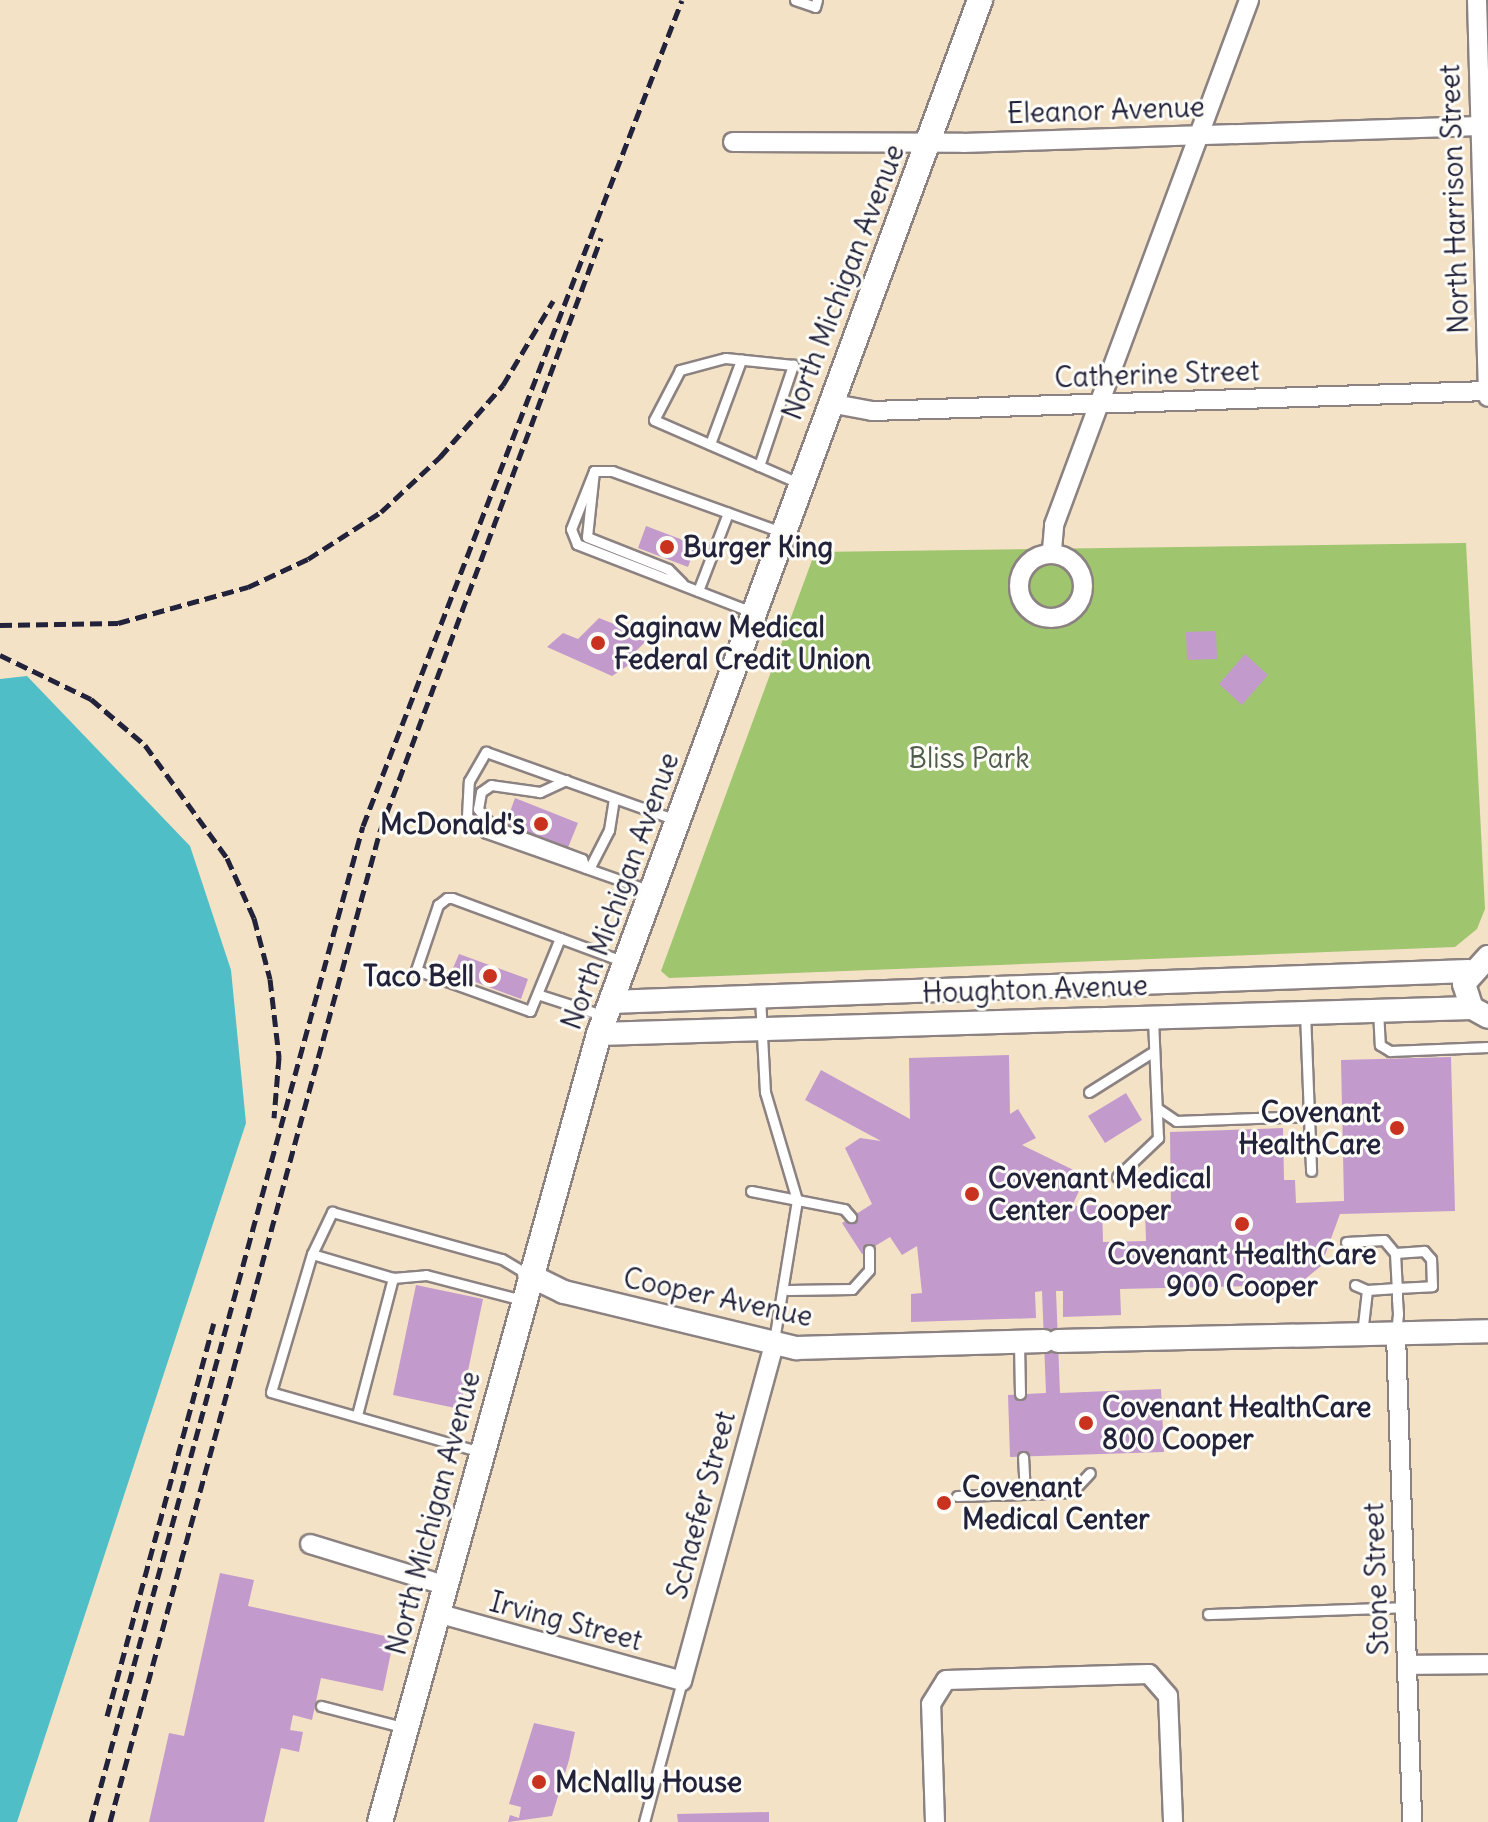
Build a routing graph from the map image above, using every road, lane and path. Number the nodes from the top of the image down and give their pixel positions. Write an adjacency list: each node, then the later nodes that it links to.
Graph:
1 (795, 0): 2 (lane)
2 (817, 0)
3 (980, 0): 8 (main road, North Michigan Avenue)
4 (1249, 0): 7 (street)
5 (1477, 0): 6 (street, North Harrison Street)
6 (1480, 126): 7 (street, Eleanor Avenue); 10 (street, North Harrison Street)
7 (1199, 135): 8 (street, Eleanor Avenue); 14 (street)
8 (928, 139): 9 (street, Eleanor Avenue); 13 (main road, North Michigan Avenue)
9 (733, 142)
10 (1486, 300): 12 (street, North Harrison Street)
11 (741, 360): 15 (lane); 15 (lane); 16 (lane)
12 (1488, 394): 14 (street, Catherine Street)
13 (829, 403): 14 (street, Catherine Street); 17 (main road, North Michigan Avenue)
14 (1100, 405): 20 (street)
15 (710, 444): 16 (lane)
16 (759, 466): 17 (lane)
17 (799, 483): 19 (main road, North Michigan Avenue)
18 (728, 513): 19 (lane); 21 (lane); 21 (lane)
19 (781, 532): 22 (main road, North Michigan Avenue)
20 (1052, 550)
21 (698, 591): 22 (lane)
22 (752, 612): 25 (main road, North Michigan Avenue)
23 (566, 780): 24 (lane); 26 (lane); 26 (lane)
24 (614, 798): 25 (lane); 26 (lane)
25 (676, 820): 27 (main road, North Michigan Avenue)
26 (587, 868): 27 (lane)
27 (651, 891): 30 (main road, North Michigan Avenue)
28 (560, 938): 30 (lane); 32 (lane); 32 (lane)
29 (1488, 957): 31 (street)
30 (625, 962): 38 (main road, North Michigan Avenue)
31 (1468, 971): 33 (street, Houghton Avenue); 36 (street)
32 (540, 995): 38 (lane)
33 (760, 997): 38 (street, Houghton Avenue); 39 (lane)
34 (1378, 1006): 35 (street, Houghton Avenue); 36 (street, Houghton Avenue); 40 (lane)
35 (1305, 1009): 37 (street, Houghton Avenue); 44 (lane)
36 (1480, 1012)
37 (1153, 1014): 39 (street, Houghton Avenue); 41 (lane)
38 (605, 1017): 39 (street, Houghton Avenue); 54 (main road, North Michigan Avenue)
39 (760, 1028): 48 (lane)
40 (1488, 1047)
41 (1154, 1051): 42 (lane); 43 (lane)
42 (1089, 1092)
43 (1157, 1108): 44 (lane); 46 (lane)
44 (1309, 1116): 45 (lane)
45 (1311, 1171)
46 (1117, 1177)
47 (751, 1191): 48 (lane)
48 (797, 1200): 49 (lane); 58 (lane)
49 (851, 1217)
50 (1346, 1242): 52 (lane)
51 (869, 1250): 58 (lane)
52 (1395, 1253): 57 (lane); 57 (lane)
53 (312, 1254): 54 (lane); 55 (lane); 67 (lane)
54 (529, 1275): 60 (main road, North Michigan Avenue); 65 (street, Cooper Avenue)
55 (393, 1278): 60 (lane); 67 (lane)
56 (1355, 1285): 59 (lane)
57 (1397, 1288): 59 (lane); 62 (lane)
58 (788, 1290): 65 (lane)
59 (1367, 1290): 63 (lane)
60 (522, 1300): 68 (main road, North Michigan Avenue)
61 (1488, 1331): 62 (street, Cooper Avenue)
62 (1396, 1334): 63 (street, Cooper Avenue); 75 (street, Stone Street)
63 (1362, 1335): 64 (street, Cooper Avenue)
64 (1019, 1342): 65 (street, Cooper Avenue); 66 (lane)
65 (774, 1344): 80 (street, Schaefer Street)
66 (1020, 1394)
67 (357, 1415): 68 (lane)
68 (481, 1452): 74 (main road, North Michigan Avenue)
69 (1023, 1457): 71 (lane)
70 (1090, 1473): 71 (lane)
71 (1025, 1494): 72 (lane)
72 (957, 1496)
73 (310, 1544): 74 (street)
74 (444, 1585): 76 (main road, North Michigan Avenue)
75 (1405, 1607): 77 (lane); 79 (street, Stone Street)
76 (437, 1613): 80 (street, Irving Street); 82 (main road, North Michigan Avenue)
77 (1208, 1614)
78 (1488, 1664): 79 (street)
79 (1407, 1665): 87 (street, Stone Street)
80 (682, 1681): 84 (lane)
81 (321, 1706): 82 (lane)
82 (406, 1728): 83 (main road, North Michigan Avenue)
83 (380, 1822)
84 (644, 1822)
85 (935, 1822): 86 (street)
86 (1173, 1822)
87 (1412, 1822)

